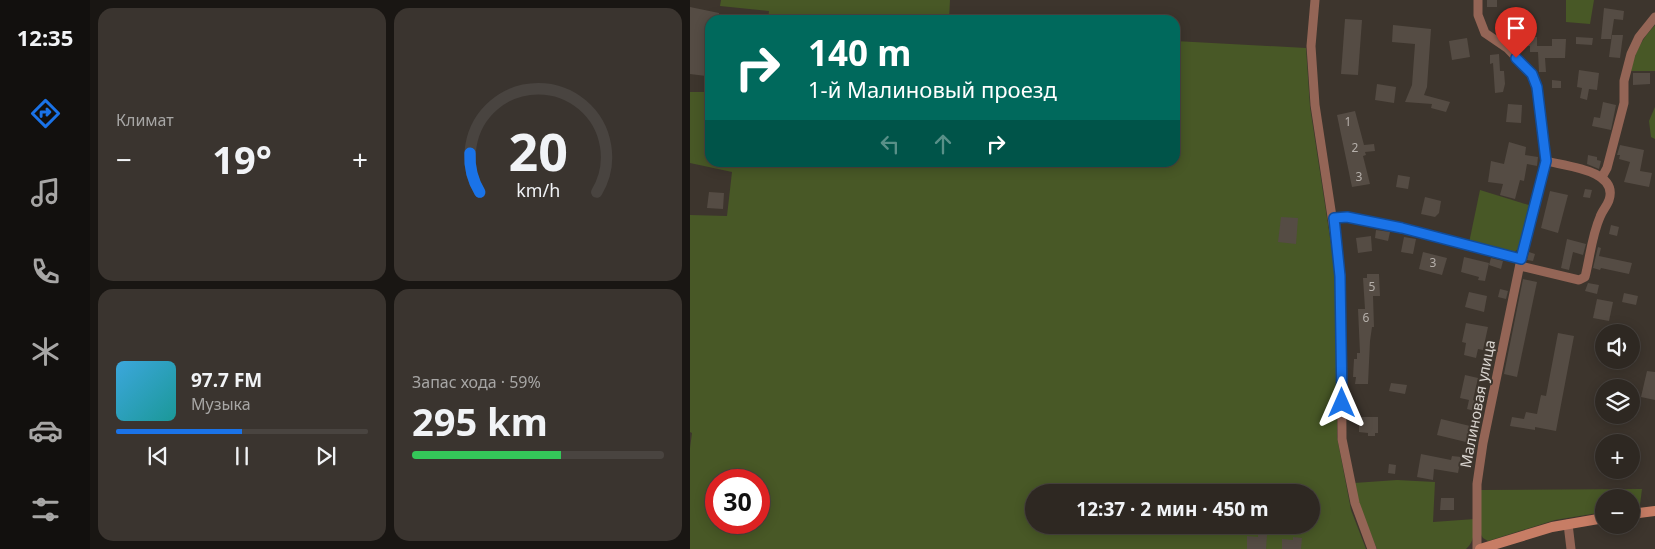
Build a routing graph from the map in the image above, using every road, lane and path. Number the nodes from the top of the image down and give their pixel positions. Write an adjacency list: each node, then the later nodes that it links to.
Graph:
1 (1315, 0): 6 (street)
2 (1478, 0): 4 (street, Малиновая улица)
3 (1655, 18): 5 (street)
4 (1546, 161): 5 (street); 7 (street, Малиновая улица)
5 (1602, 177): 7 (street)
6 (1334, 218): 7 (street); 12 (street)
7 (1520, 262): 13 (street, Малиновая улица)
8 (1655, 511): 9 (street)
9 (1640, 513)
10 (1595, 520): 11 (street)
11 (1568, 524): 13 (street); 14 (street)
12 (1372, 549)
13 (1479, 549)
14 (1571, 549)

